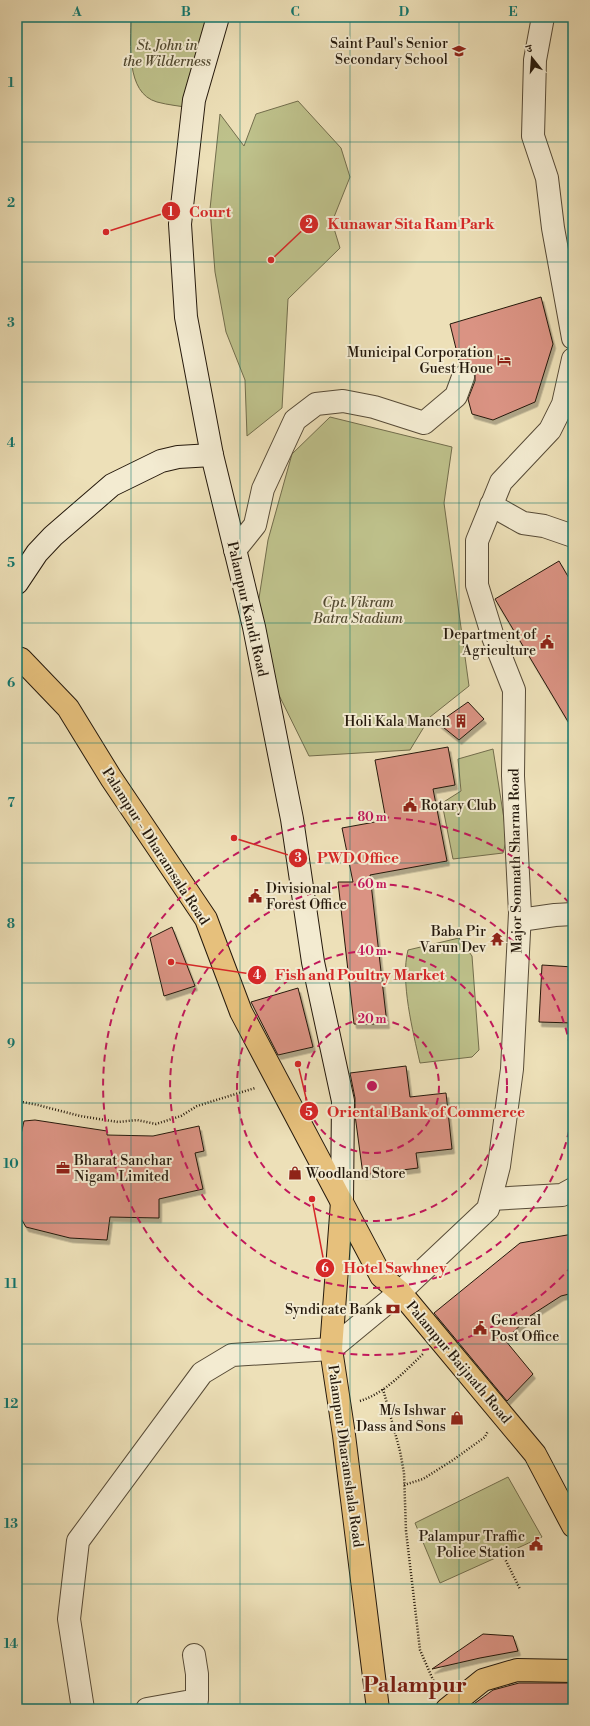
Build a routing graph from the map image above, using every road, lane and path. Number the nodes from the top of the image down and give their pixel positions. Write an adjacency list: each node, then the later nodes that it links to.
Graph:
1 (218, 17): 6 (street, Palampur Kandi Road)
2 (543, 17): 3 (street)
3 (573, 338)
4 (573, 360): 7 (street, Major Somnath Sharma Road)
5 (463, 377): 9 (street)
6 (212, 455): 9 (street, Palampur Kandi Road); 10 (street)
7 (491, 505): 8 (street); 13 (street, Major Somnath Sharma Road)
8 (573, 536)
9 (235, 550): 18 (street, Palampur Kandi Road)
10 (17, 583)
11 (17, 658): 14 (main road, Palampur - Dharamsala Road)
12 (573, 914): 13 (street)
13 (520, 920): 17 (street, Major Somnath Sharma Road)
14 (277, 1081): 15 (path); 18 (main road, Palampur - Dharamsala Road)
15 (17, 1101)
16 (573, 1189): 17 (street)
17 (491, 1199): 19 (street, Major Somnath Sharma Road)
18 (342, 1202): 19 (main road, Palampur Baijnath Road); 20 (main road, Palampur Dharamshala Road)
19 (400, 1292): 20 (street, Major Somnath Sharma Road); 24 (main road, Palampur Baijnath Road)
20 (332, 1349): 33 (street); 35 (main road, Palampur Dharamshala Road)
21 (423, 1354): 22 (path)
22 (383, 1389): 23 (path); 25 (path)
23 (354, 1403)
24 (499, 1410): 25 (path); 26 (main road, Palampur Baijnath Road)
25 (404, 1485): 31 (path)
26 (573, 1526)
27 (503, 1555): 28 (path)
28 (520, 1589)
29 (194, 1655): 32 (street)
30 (573, 1671): 31 (main road)
31 (443, 1700)
32 (199, 1705): 34 (street)
33 (83, 1709)
34 (147, 1709)
35 (378, 1709)

